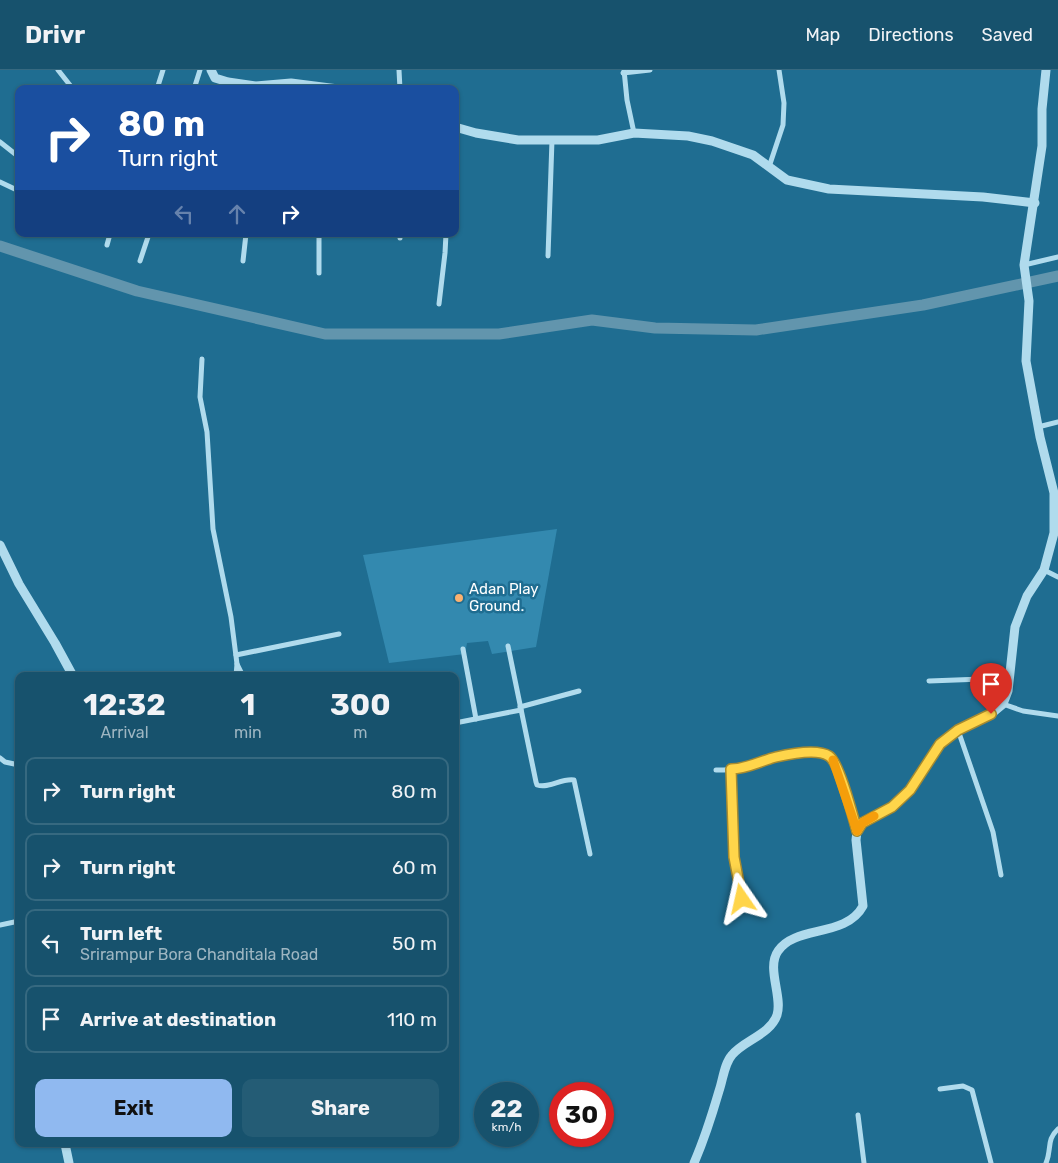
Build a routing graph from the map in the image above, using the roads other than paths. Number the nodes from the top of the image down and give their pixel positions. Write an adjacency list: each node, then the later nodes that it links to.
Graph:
1 (58, 70): 10 (street)
2 (164, 70): 11 (street)
3 (200, 70): 12 (street)
4 (211, 70): 13 (street)
5 (399, 70): 14 (street)
6 (650, 70): 9 (street)
7 (779, 70): 20 (street)
8 (1046, 70): 23 (street)
9 (624, 72): 16 (street)
10 (70, 85)
11 (158, 85)
12 (195, 85)
13 (249, 85)
14 (400, 85)
15 (459, 128): 17 (street)
16 (634, 133): 17 (street); 20 (street)
17 (552, 140): 30 (street)
18 (0, 142): 19 (street)
19 (15, 154)
20 (769, 168): 23 (street)
21 (0, 182): 22 (street)
22 (15, 189)
23 (1035, 202): 34 (street)
24 (109, 237): 29 (street)
25 (148, 237): 33 (street)
26 (246, 237): 32 (street)
27 (319, 237): 35 (street)
28 (446, 237): 36 (street)
29 (107, 245)
30 (548, 256)
31 (1058, 257): 34 (street)
32 (243, 261)
33 (140, 262)
34 (1024, 265): 39 (street)
35 (318, 273)
36 (439, 304)
37 (202, 359): 46 (street)
38 (1058, 422): 39 (street)
39 (1038, 427): 41 (street)
40 (0, 545): 48 (street)
41 (1044, 570): 42 (street); 51 (street)
42 (1058, 577)
43 (339, 634): 46 (street)
44 (508, 646): 55 (street)
45 (463, 649): 57 (street)
46 (236, 655): 47 (street)
47 (237, 664): 49 (street); 50 (street)
48 (71, 672)
49 (236, 672)
50 (241, 672)
51 (1009, 678): 52 (street); 54 (street)
52 (929, 681)
53 (579, 691): 55 (street)
54 (1003, 704): 56 (street); 59 (street)
55 (521, 709): 57 (street); 65 (street)
56 (1058, 716)
57 (476, 718): 58 (street)
58 (459, 722)
59 (958, 730): 64 (street); 66 (street)
60 (0, 758): 61 (street)
61 (15, 764)
62 (731, 769): 63 (street); 64 (street); 67 (street)
63 (716, 770)
64 (857, 831): 75 (street)
65 (590, 854)
66 (1000, 875)
67 (742, 899)
68 (15, 922): 69 (street)
69 (0, 925)
70 (940, 1089): 77 (street)
71 (858, 1115): 76 (street)
72 (1058, 1128): 78 (street)
73 (66, 1147): 74 (street)
74 (69, 1163)
75 (694, 1163)
76 (864, 1163)
77 (991, 1163)
78 (1046, 1163)

